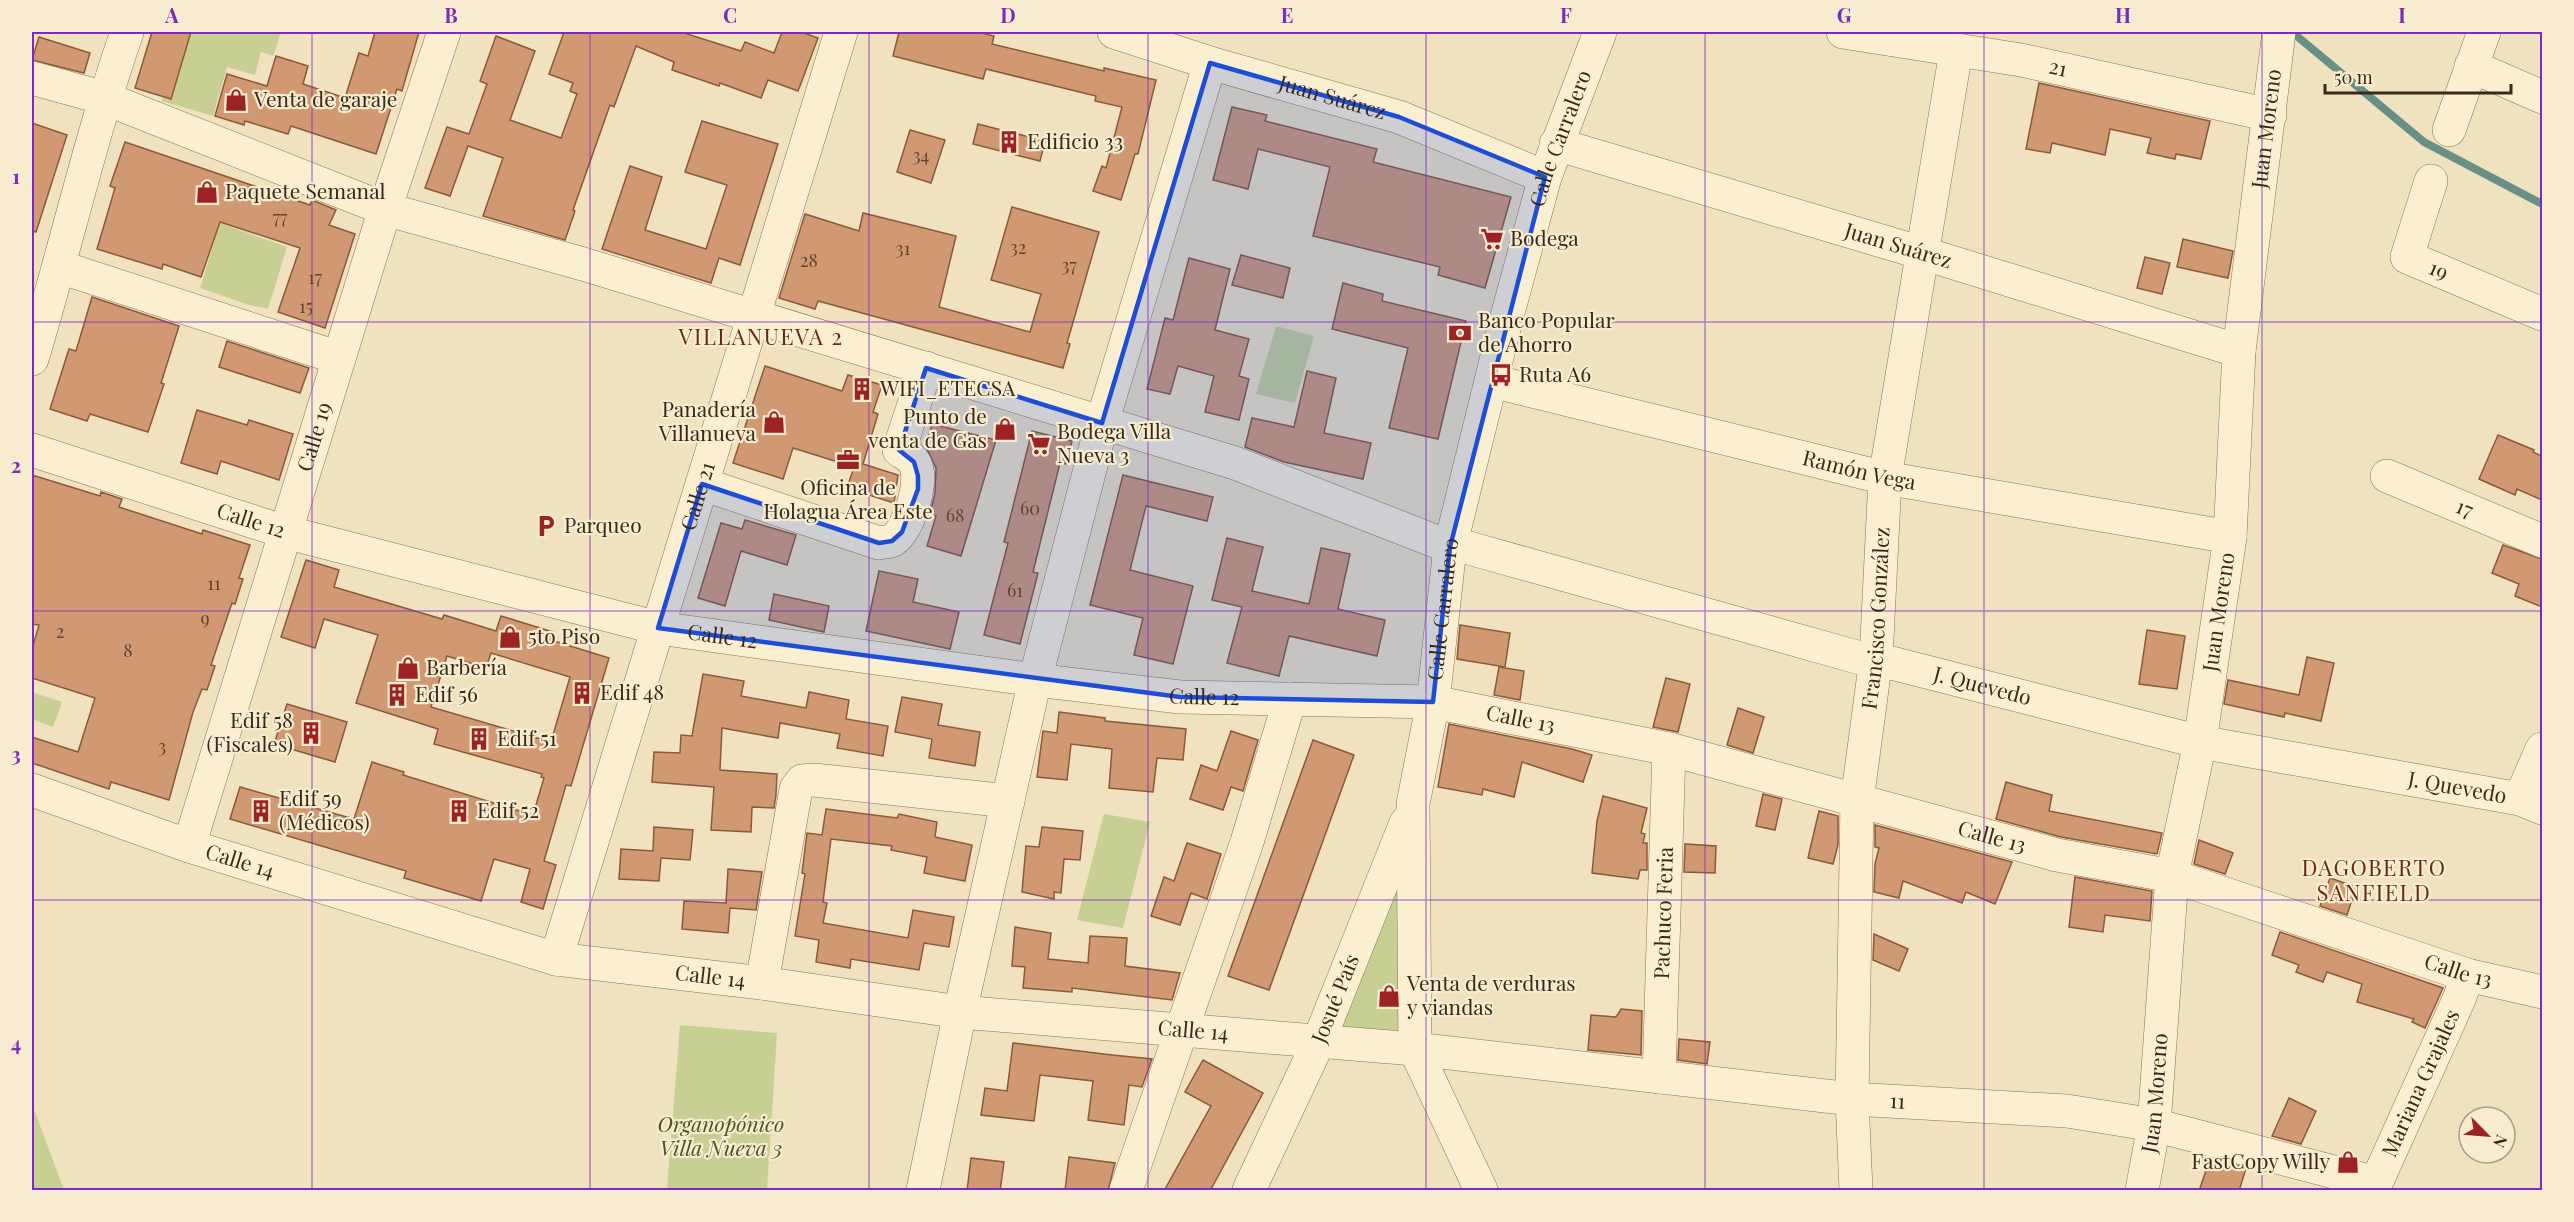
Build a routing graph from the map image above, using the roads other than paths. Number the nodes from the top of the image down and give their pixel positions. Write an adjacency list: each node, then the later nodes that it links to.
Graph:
1 (127, 32): 14 (street)
2 (444, 32): 20 (street, Calle 19)
3 (842, 32): 24 (street, Calle 21)
4 (1114, 32): 10 (street, Juan Suárez)
5 (1600, 32): 17 (street, Calle Carralero)
6 (1843, 32): 9 (street, 21)
7 (2484, 32): 11 (street)
8 (2278, 37): 15 (street, Juan Moreno)
9 (1956, 51): 15 (street, 21); 21 (street, Francisco González)
10 (1210, 63): 18 (street, Juan Suárez); 30 (street)
11 (2471, 66): 13 (street); 16 (street)
12 (32, 78): 14 (street, J. Quevedo)
13 (2542, 97)
14 (104, 98): 20 (street, J. Quevedo); 22 (street)
15 (2270, 115): 25 (street, Juan Moreno)
16 (2449, 130)
17 (1556, 144): 18 (street, Calle Carralero); 21 (street, Juan Suárez)
18 (1545, 177): 29 (street, Calle Carralero)
19 (2430, 181): 23 (street, 19)
20 (385, 209): 24 (street, J. Quevedo); 26 (street, Calle 19)
21 (1922, 253): 25 (street, Juan Suárez); 33 (street, Francisco González)
22 (60, 267): 26 (street); 27 (street)
23 (2542, 314)
24 (754, 315): 28 (street, J. Quevedo); 34 (street, Calle 21)
25 (2239, 351): 36 (street, Juan Moreno)
26 (339, 358): 35 (street, Calle 19)
27 (32, 359)
28 (927, 368): 30 (street, J. Quevedo); 34 (street)
29 (1492, 381): 33 (street, Ramón Vega); 38 (street, Calle Carralero)
30 (1102, 423): 38 (street, J. Quevedo); 41 (street)
31 (32, 450): 35 (street, Calle 12)
32 (2387, 476): 37 (street, 17)
33 (1885, 478): 36 (street, Ramón Vega); 40 (street, Francisco González)
34 (702, 484): 39 (street, Calle 21)
35 (285, 532): 39 (street, Calle 12); 52 (street, Calle 19)
36 (2230, 537): 44 (street, Juan Moreno)
37 (2542, 541)
38 (1450, 547): 40 (street, J. Quevedo); 43 (street, Calle Carralero)
39 (658, 628): 41 (street, Calle 12); 54 (street, Calle 21)
40 (1876, 659): 44 (street, J. Quevedo); 49 (street, Francisco González)
41 (1035, 680): 42 (street, Calle 12); 48 (street)
42 (1290, 699): 43 (street, Calle 12); 59 (street)
43 (1433, 702): 45 (street, Calle 13); 50 (street, Calle Carralero)
44 (2200, 742): 51 (street, J. Quevedo); 53 (street, Juan Moreno)
45 (1669, 749): 49 (street, Calle 13); 62 (street, Pachuco Feria)
46 (2542, 749): 51 (street)
47 (32, 790): 52 (street, Calle 14)
48 (1008, 801): 56 (street); 58 (street)
49 (1857, 801): 53 (street, Calle 13); 63 (street, Francisco González)
50 (1413, 804): 60 (street, Josué País); 61 (street, Calle Carralero)
51 (2531, 804)
52 (189, 846): 54 (street, Calle 14)
53 (2172, 876): 55 (street, Calle 13); 64 (street, Juan Moreno)
54 (556, 959): 56 (street, Calle 14)
55 (2467, 975): 57 (street, Calle 13); 65 (street, Mariana Grajales)
56 (762, 983): 58 (street, Calle 14)
57 (2542, 992)
58 (960, 1012): 59 (street, Calle 14); 66 (street)
59 (1183, 1030): 60 (street, Calle 14); 67 (street)
60 (1318, 1043): 61 (street, Calle 14); 68 (street, Josué País)
61 (1415, 1049): 62 (street, 11); 69 (street, Calle Carralero)
62 (1659, 1077): 63 (street, 11)
63 (1852, 1099): 64 (street, 11); 70 (street, Francisco González)
64 (2154, 1125): 65 (street, 11); 71 (street, Juan Moreno)
65 (2374, 1187)
66 (923, 1191)
67 (1126, 1191)
68 (1249, 1191)
69 (1481, 1191)
70 (1856, 1191)
71 (2142, 1191)

